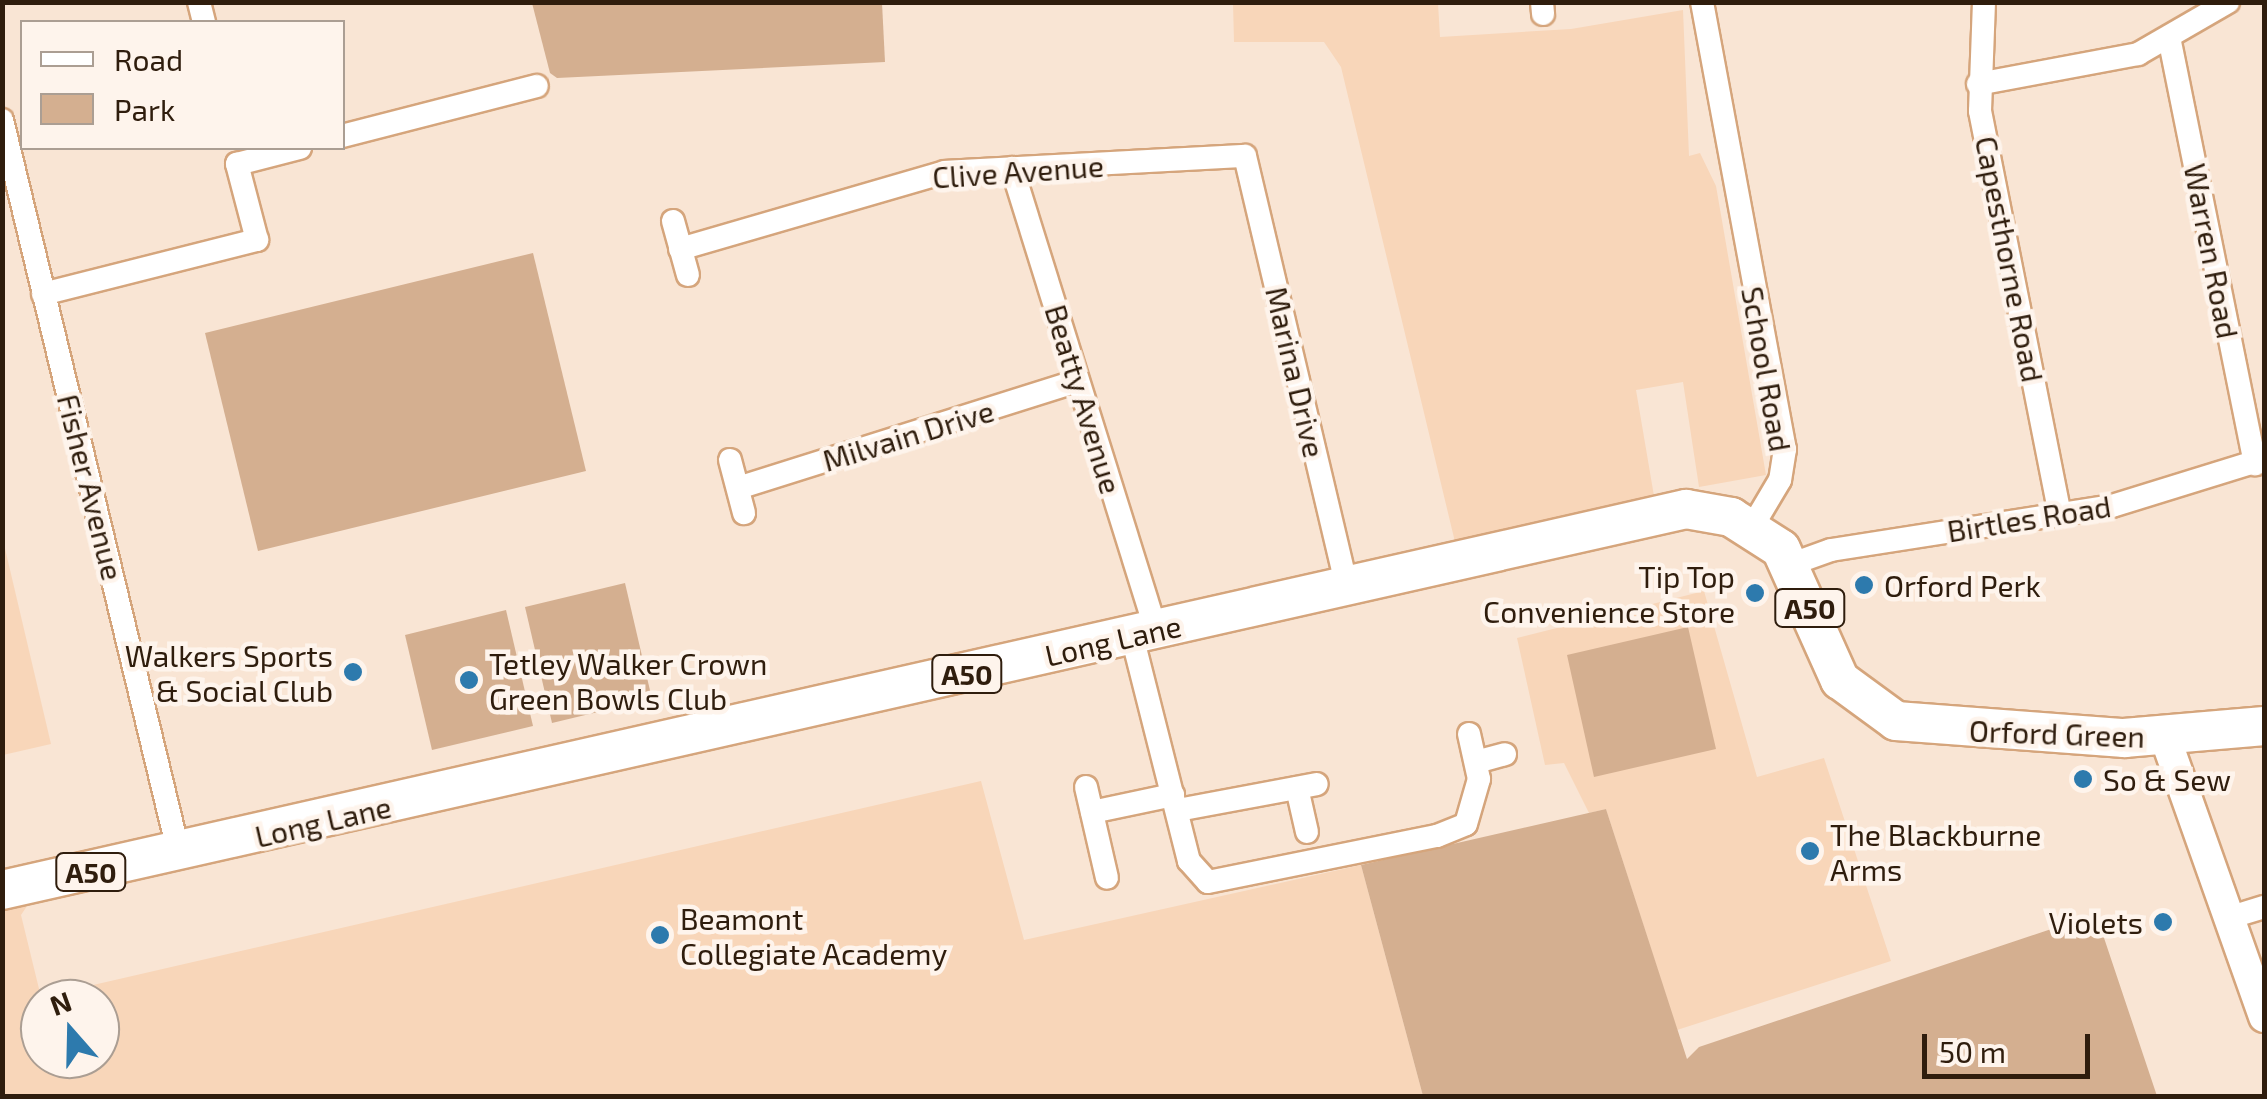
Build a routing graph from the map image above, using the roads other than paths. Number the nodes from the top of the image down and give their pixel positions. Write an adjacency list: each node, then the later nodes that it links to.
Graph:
1 (1702, 2): 23 (street, School Road)
2 (1984, 2): 6 (street, Capesthorne Road)
3 (2228, 2): 4 (street)
4 (2169, 37): 6 (street); 19 (street, Warren Road)
5 (522, 82): 8 (street)
6 (1978, 84): 22 (street, Capesthorne Road)
7 (2, 120): 16 (street, Fisher Avenue)
8 (345, 135)
9 (284, 150): 10 (street)
10 (235, 156): 16 (street)
11 (1245, 156): 12 (street, Clive Avenue); 25 (street, Marina Drive)
12 (1012, 168): 14 (street, Clive Avenue); 17 (street, Beatty Avenue)
13 (672, 222): 14 (street)
14 (680, 249): 15 (street)
15 (688, 275)
16 (43, 294): 36 (street, Fisher Avenue)
17 (1078, 381): 20 (street, Milvain Drive); 26 (street, Beatty Avenue)
18 (730, 460): 20 (street)
19 (2260, 462): 22 (street, Birtles Road)
20 (738, 488): 21 (street)
21 (744, 514)
22 (2060, 515): 24 (street, Birtles Road)
23 (1752, 527): 24 (main road, A50); 25 (main road, Long Lane / A50)
24 (1792, 564): 29 (main road, Orford Green / A50)
25 (1348, 587): 26 (main road, Long Lane / A50)
26 (1144, 633): 33 (street, Beatty Avenue); 36 (main road, Long Lane / A50)
27 (2264, 726): 29 (main road, Orford Green / A50)
28 (1469, 734): 31 (street)
29 (2165, 737): 40 (street)
30 (1506, 754): 31 (street)
31 (1476, 762): 33 (street, Beatty Avenue)
32 (1086, 788): 34 (street)
33 (1175, 802): 34 (street); 35 (street)
34 (1092, 812): 37 (street)
35 (1306, 832)
36 (180, 854): 38 (main road, Long Lane / A50)
37 (1107, 878)
38 (2, 890)
39 (2264, 907): 40 (street)
40 (2228, 918): 41 (street)
41 (2264, 1017)

